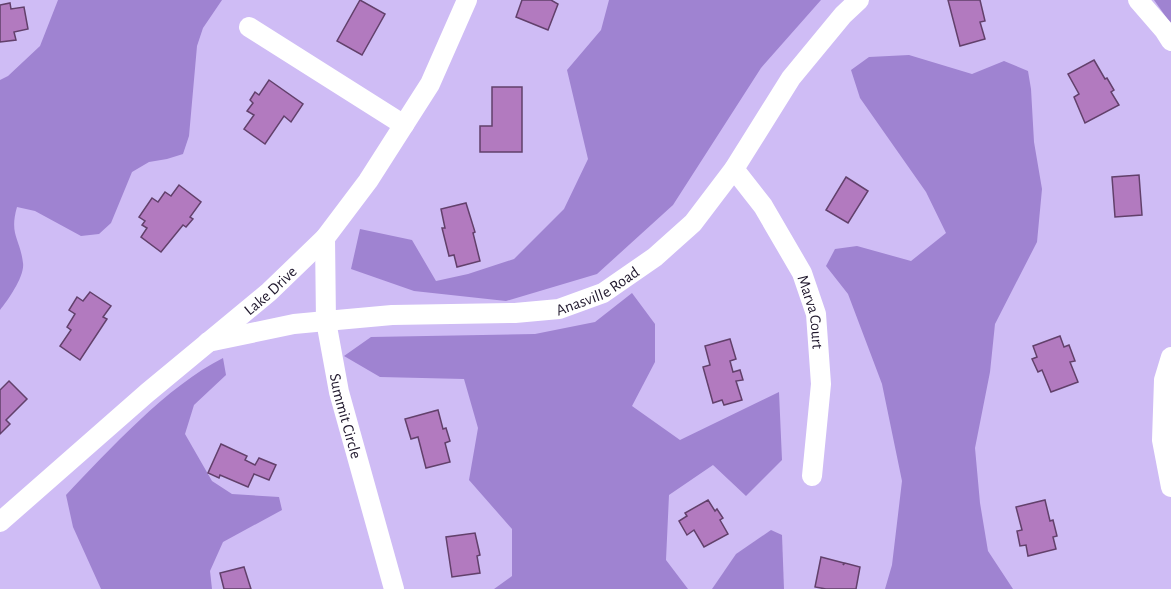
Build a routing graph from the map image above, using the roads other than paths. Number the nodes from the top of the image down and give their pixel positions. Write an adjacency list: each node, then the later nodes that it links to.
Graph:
1 (467, 0): 6 (street, Lake Drive)
2 (859, 0): 7 (street, Anasville Road)
3 (1138, 0): 5 (street)
4 (249, 27): 6 (street)
5 (1171, 41)
6 (404, 125): 8 (street, Lake Drive)
7 (734, 169): 9 (street, Anasville Road); 12 (street, Marva Court)
8 (325, 238): 9 (street, Summit Circle); 10 (street, Lake Drive)
9 (326, 321): 10 (street, Anasville Road); 15 (street, Summit Circle)
10 (208, 342): 14 (street, Lake Drive)
11 (1171, 357): 13 (street)
12 (812, 477)
13 (1171, 487)
14 (0, 522)
15 (394, 589)

